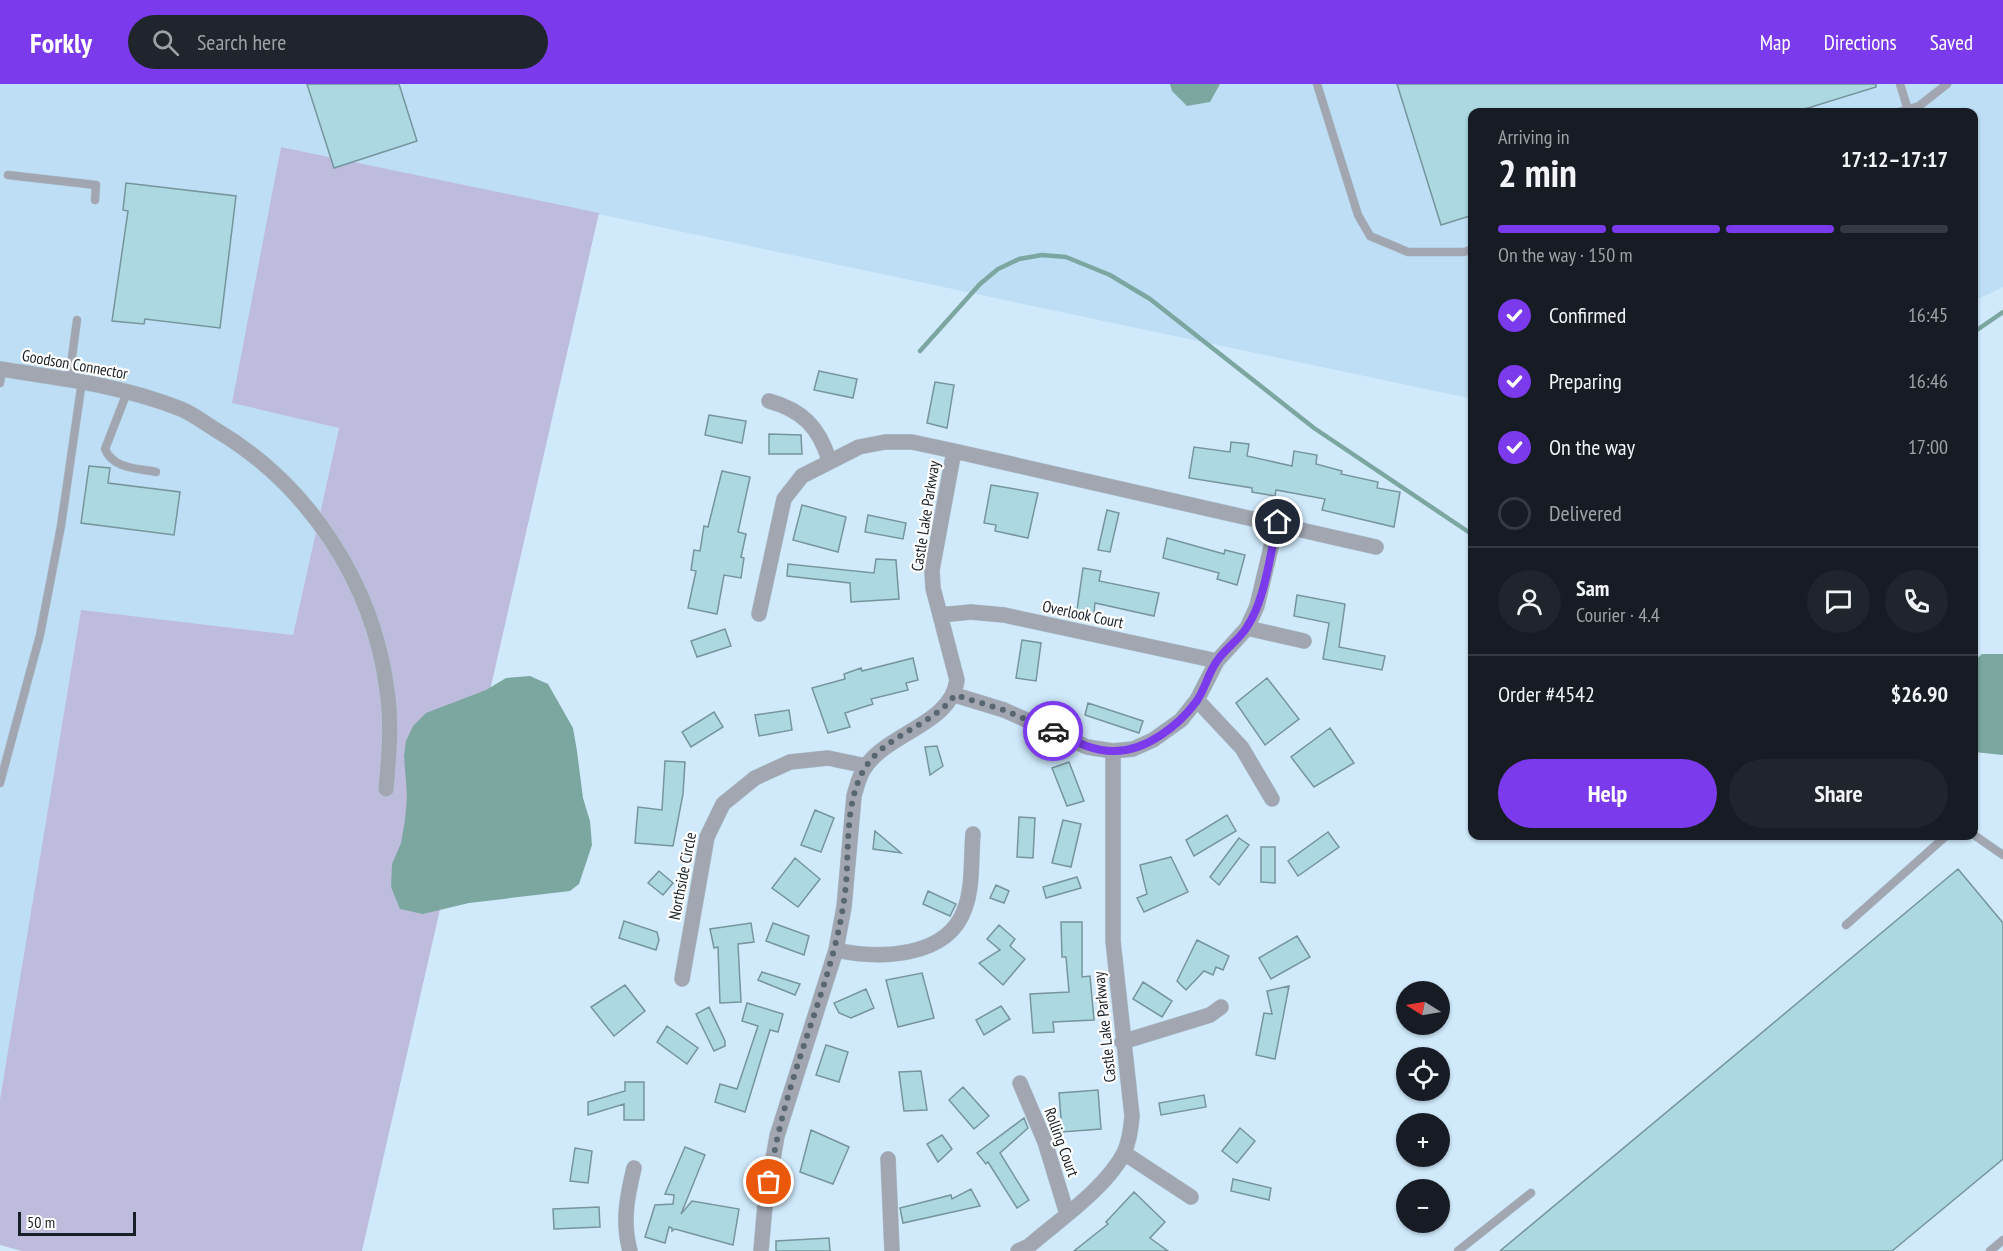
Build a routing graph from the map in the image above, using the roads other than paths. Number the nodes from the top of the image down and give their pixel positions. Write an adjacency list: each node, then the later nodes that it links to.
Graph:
1 (1317, 84): 8 (lane)
2 (1900, 84): 4 (lane)
3 (1947, 84): 5 (lane)
4 (1907, 108)
5 (1914, 108)
6 (8, 175): 7 (lane)
7 (95, 200)
8 (1468, 251)
9 (77, 320): 11 (lane)
10 (1, 374): 11 (street, Goodson Connector)
11 (75, 380): 12 (street, Goodson Connector); 28 (lane)
12 (128, 390): 16 (lane); 29 (street, Goodson Connector)
13 (769, 401): 15 (street)
14 (954, 450): 15 (street); 17 (street); 20 (street, Castle Lake Parkway)
15 (829, 460): 19 (street)
16 (156, 472)
17 (1278, 522): 18 (street); 21 (street)
18 (1376, 547)
19 (759, 614)
20 (940, 615): 23 (street, Overlook Court); 24 (street, Castle Lake Parkway)
21 (1247, 628): 22 (street); 23 (street)
22 (1304, 641)
23 (1216, 661): 25 (street)
24 (955, 695): 26 (street); 27 (street)
25 (1197, 700): 26 (street); 30 (street)
26 (1113, 751): 39 (street, Castle Lake Parkway)
27 (866, 766): 36 (street); 37 (street, Northside Circle)
28 (0, 783)
29 (386, 789)
30 (1272, 799)
31 (973, 834): 36 (street)
32 (1978, 838): 34 (lane)
33 (1942, 840): 35 (lane)
34 (2003, 855)
35 (1846, 925)
36 (836, 950): 49 (street)
37 (682, 979)
38 (1221, 1007): 39 (street)
39 (1122, 1042): 41 (street, Castle Lake Parkway)
40 (1020, 1083): 46 (street, Rolling Court)
41 (1124, 1153): 45 (street); 46 (street, Castle Lake Parkway)
42 (888, 1159): 50 (street)
43 (634, 1168): 48 (street)
44 (1531, 1193): 52 (lane)
45 (1191, 1197)
46 (1067, 1214): 51 (street, Castle Lake Parkway)
47 (2003, 1240): 53 (lane)
48 (630, 1251)
49 (761, 1251)
50 (892, 1251)
51 (1018, 1251)
52 (1458, 1251)
53 (1990, 1251)

